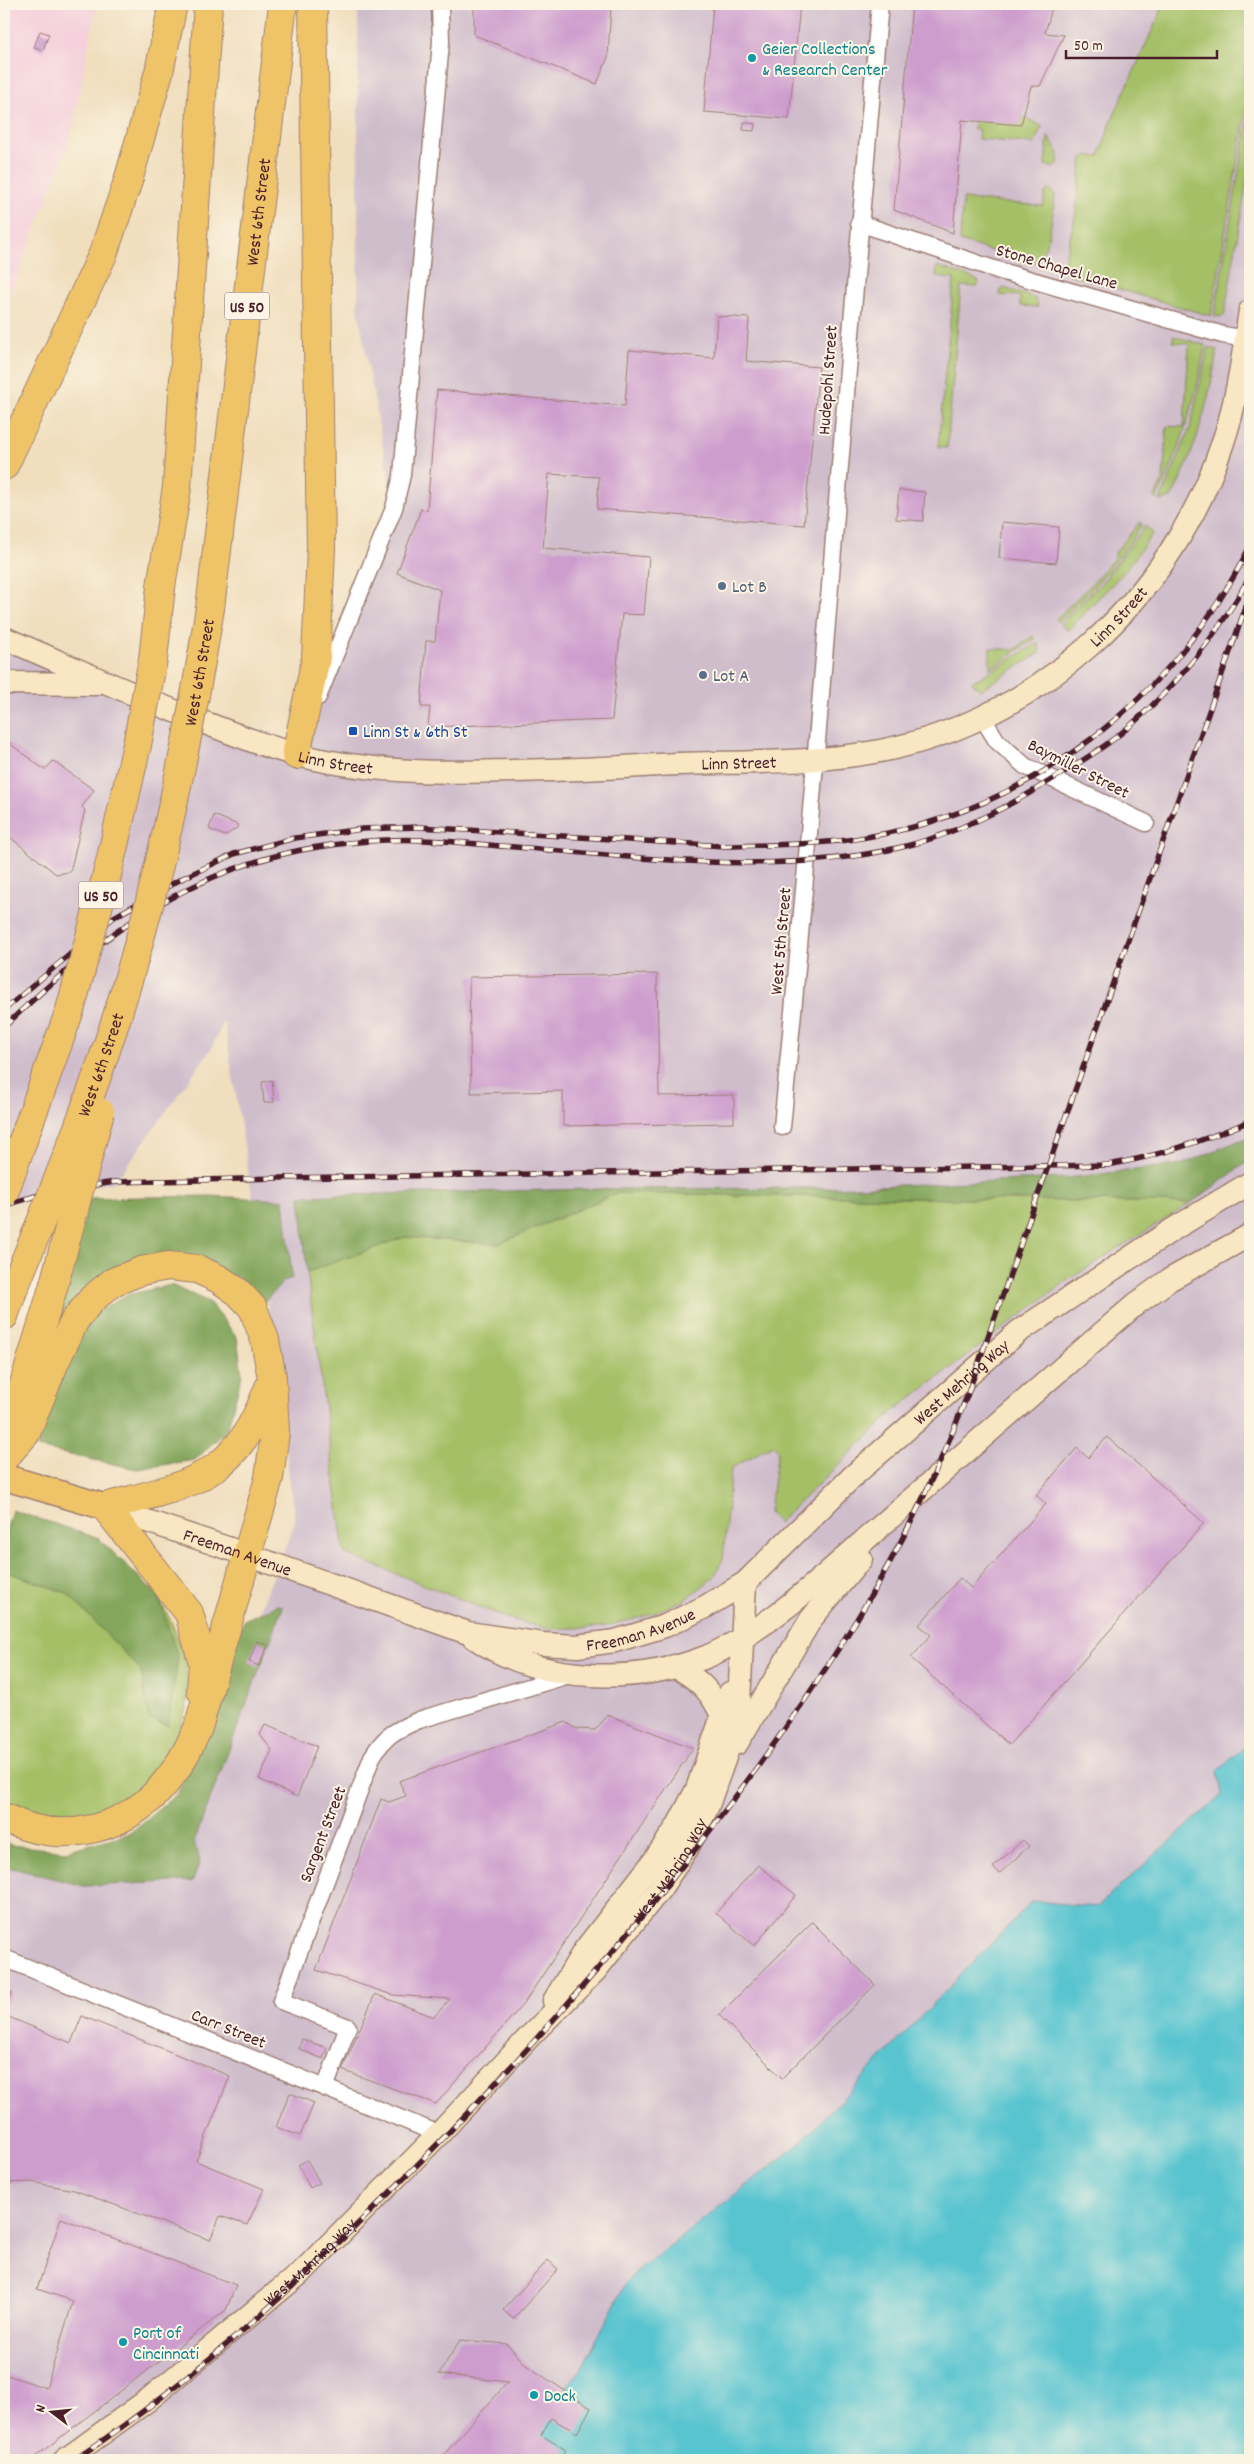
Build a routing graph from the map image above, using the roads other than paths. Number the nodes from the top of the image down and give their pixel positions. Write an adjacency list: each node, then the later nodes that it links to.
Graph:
1 (173, 4): 10 (highway)
2 (208, 4): 22 (highway, US 50, bridge)
3 (283, 4): 19 (highway, West 6th Street / US 50, bridge)
4 (313, 4): 16 (highway)
5 (440, 4): 16 (street)
6 (880, 4): 7 (street, Hudepohl Street)
7 (859, 222): 9 (street, Stone Chapel Lane); 17 (street, Hudepohl Street)
8 (1250, 310): 9 (main road, Linn Street)
9 (1246, 339): 15 (main road, Linn Street)
10 (4, 465): 11 (highway)
11 (4, 479)
12 (4, 638): 14 (main road, Linn Street)
13 (4, 683): 14 (main road)
14 (104, 684): 16 (main road, Linn Street)
15 (982, 717): 17 (main road, Linn Street); 18 (street, Baymiller Street)
16 (296, 755): 17 (main road, Linn Street)
17 (816, 760): 20 (street, West 5th Street)
18 (1146, 823)
19 (112, 1031): 24 (highway, West 6th Street / US 50, bridge); 26 (highway, bridge)
20 (782, 1127)
21 (1250, 1183): 32 (main road, West Mehring Way)
22 (4, 1193)
23 (1250, 1235): 29 (main road)
24 (8, 1305)
25 (272, 1378): 27 (highway); 30 (highway); 31 (highway)
26 (4, 1448)
27 (4, 1458)
28 (4, 1477): 30 (main road, Freeman Avenue)
29 (906, 1504): 34 (main road); 40 (main road)
30 (105, 1507): 31 (main road, Freeman Avenue); 39 (highway)
31 (248, 1555): 33 (main road, Freeman Avenue); 39 (highway)
32 (745, 1583): 33 (main road, Freeman Avenue); 34 (main road, West Mehring Way)
33 (468, 1633): 37 (main road, Freeman Avenue)
34 (742, 1638): 35 (main road, Freeman Avenue); 36 (main road, West Mehring Way)
35 (674, 1666): 37 (main road, Freeman Avenue); 38 (main road)
36 (740, 1666): 38 (main road, West Mehring Way); 40 (main road, West Mehring Way)
37 (570, 1675): 44 (street, Sargent Street)
38 (722, 1716): 43 (main road, West Mehring Way)
39 (198, 1728): 41 (highway)
40 (720, 1770): 43 (main road, West Mehring Way)
41 (4, 1817)
42 (4, 1958): 44 (street, Carr Street)
43 (529, 2037): 45 (main road, West Mehring Way)
44 (325, 2088): 45 (street, Carr Street)
45 (439, 2134): 46 (main road, West Mehring Way)
46 (65, 2460)

